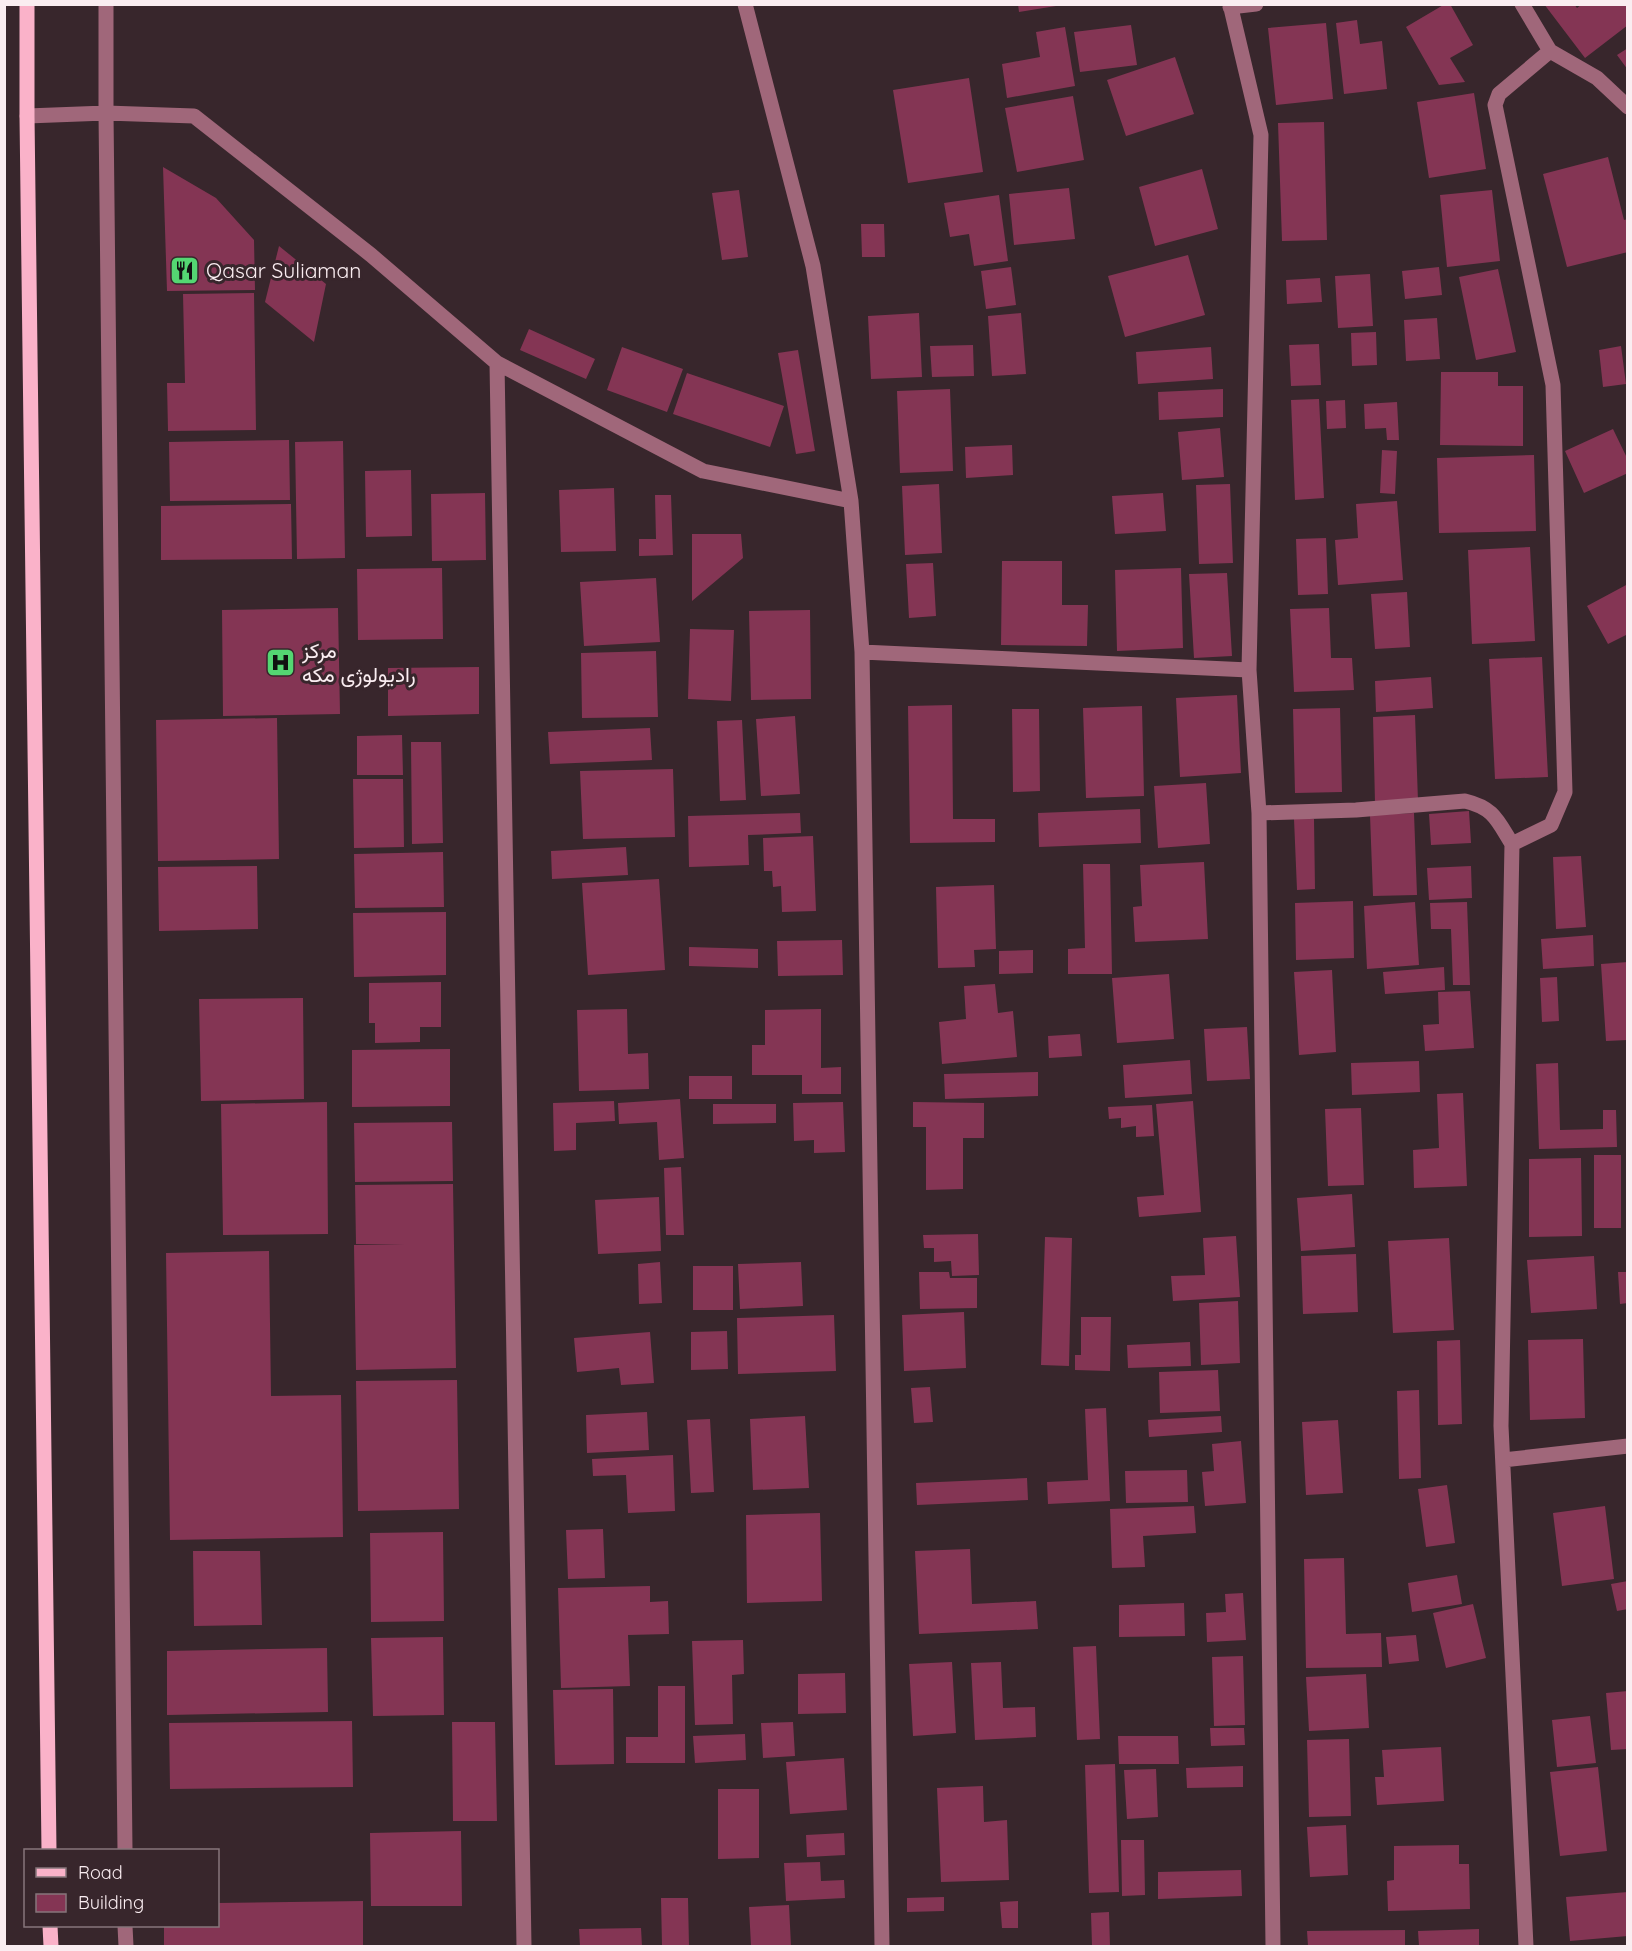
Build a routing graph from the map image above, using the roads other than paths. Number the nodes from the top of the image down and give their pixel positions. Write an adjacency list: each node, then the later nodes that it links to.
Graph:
1 (27, 4): 10 (main road)
2 (106, 4): 9 (street)
3 (745, 4): 12 (street)
4 (1256, 4): 6 (street)
5 (1521, 4): 7 (street)
6 (1230, 6): 14 (street)
7 (1550, 51): 8 (street); 16 (street)
8 (1628, 107)
9 (106, 113): 10 (street); 11 (street); 20 (street)
10 (27, 116): 19 (main road)
11 (497, 363): 12 (street); 25 (street)
12 (850, 501): 13 (street)
13 (862, 652): 14 (street); 26 (street)
14 (1249, 670): 15 (street)
15 (1259, 813): 16 (street); 27 (street)
16 (1512, 844): 18 (street)
17 (1628, 1446): 18 (street)
18 (1503, 1460): 28 (street)
19 (50, 1849)
20 (125, 1849)
21 (50, 1927): 23 (main road)
22 (125, 1927): 24 (street)
23 (51, 1947)
24 (126, 1947)
25 (525, 1947)
26 (882, 1947)
27 (1273, 1947)
28 (1526, 1947)

